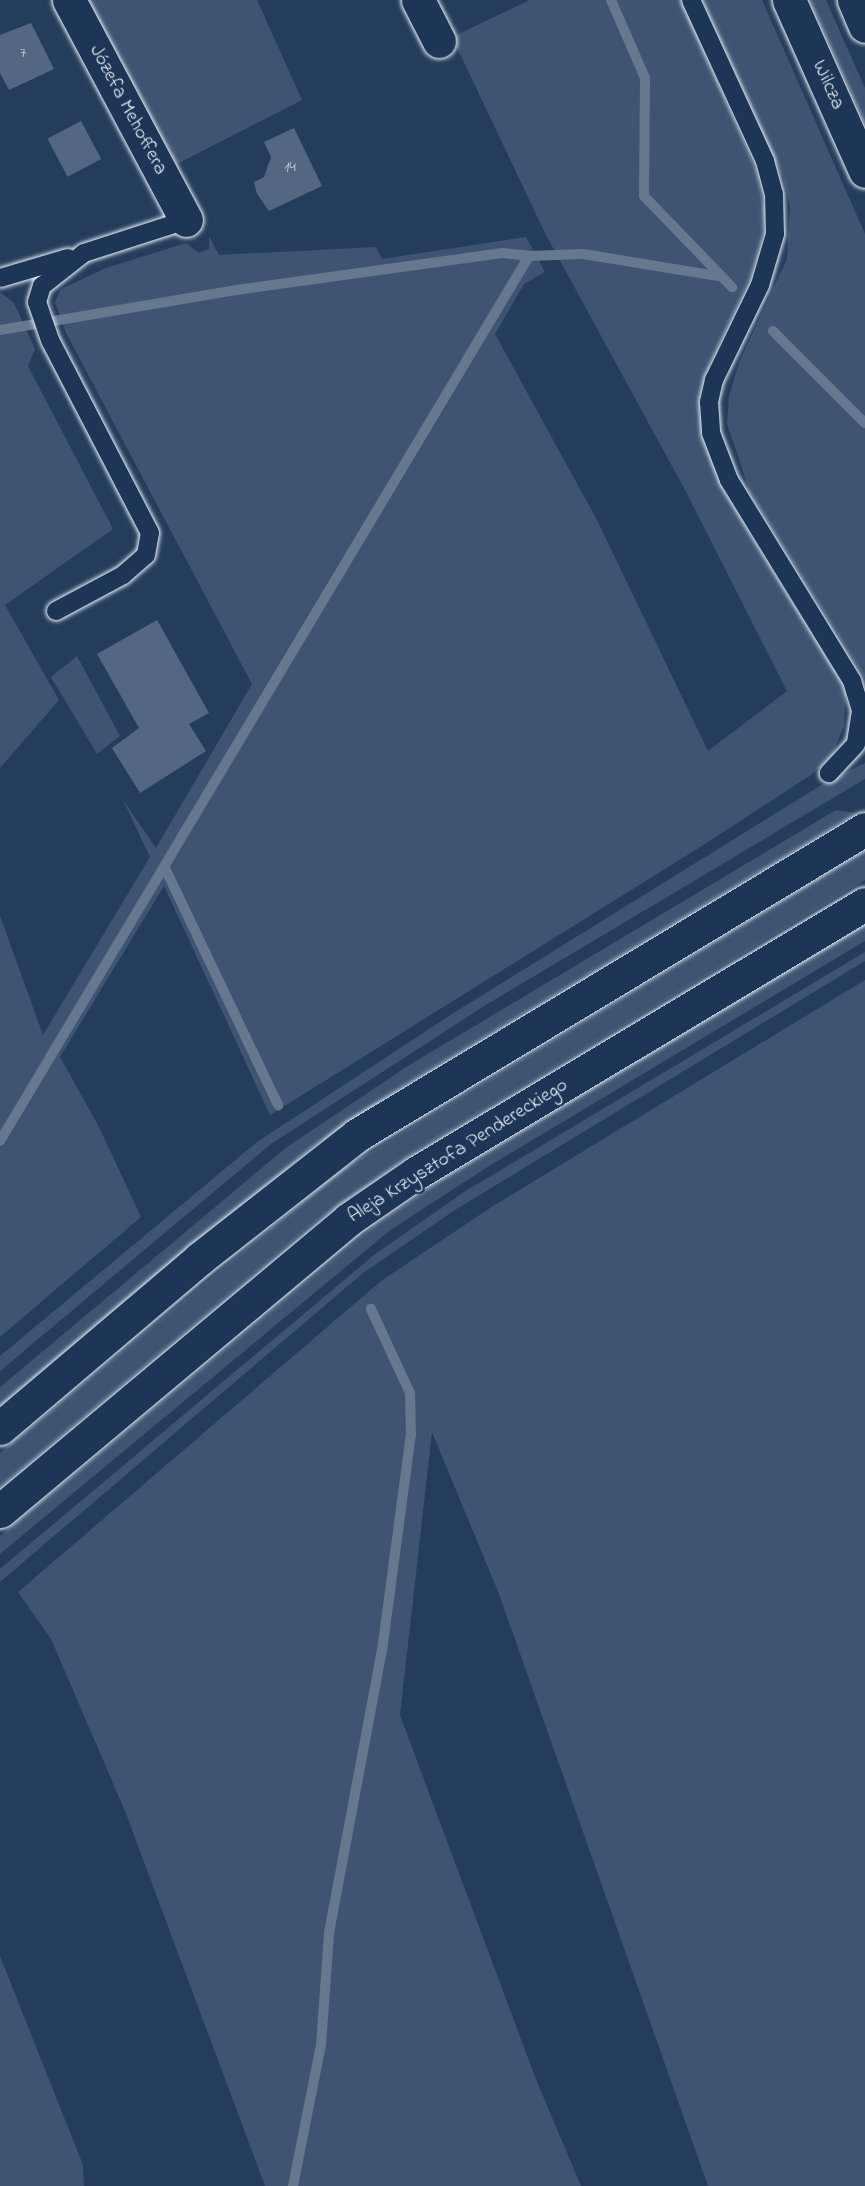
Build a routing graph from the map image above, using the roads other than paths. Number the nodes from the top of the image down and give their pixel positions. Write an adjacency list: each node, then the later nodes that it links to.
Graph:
1 (69, 0): 9 (main road, Józefa Mehoffera)
2 (418, 0): 7 (main road)
3 (691, 0): 13 (lane)
4 (789, 0): 8 (main road, Wilcza)
5 (854, 0): 6 (main road)
6 (865, 26)
7 (439, 41)
8 (865, 171)
9 (186, 220): 10 (lane)
10 (84, 253): 11 (lane); 12 (lane)
11 (0, 278)
12 (56, 611)
13 (829, 773)
14 (865, 828): 16 (main road)
15 (865, 904): 17 (main road, Aleja Krzysztofa Pendereckiego)
16 (0, 1428)
17 (0, 1511)

